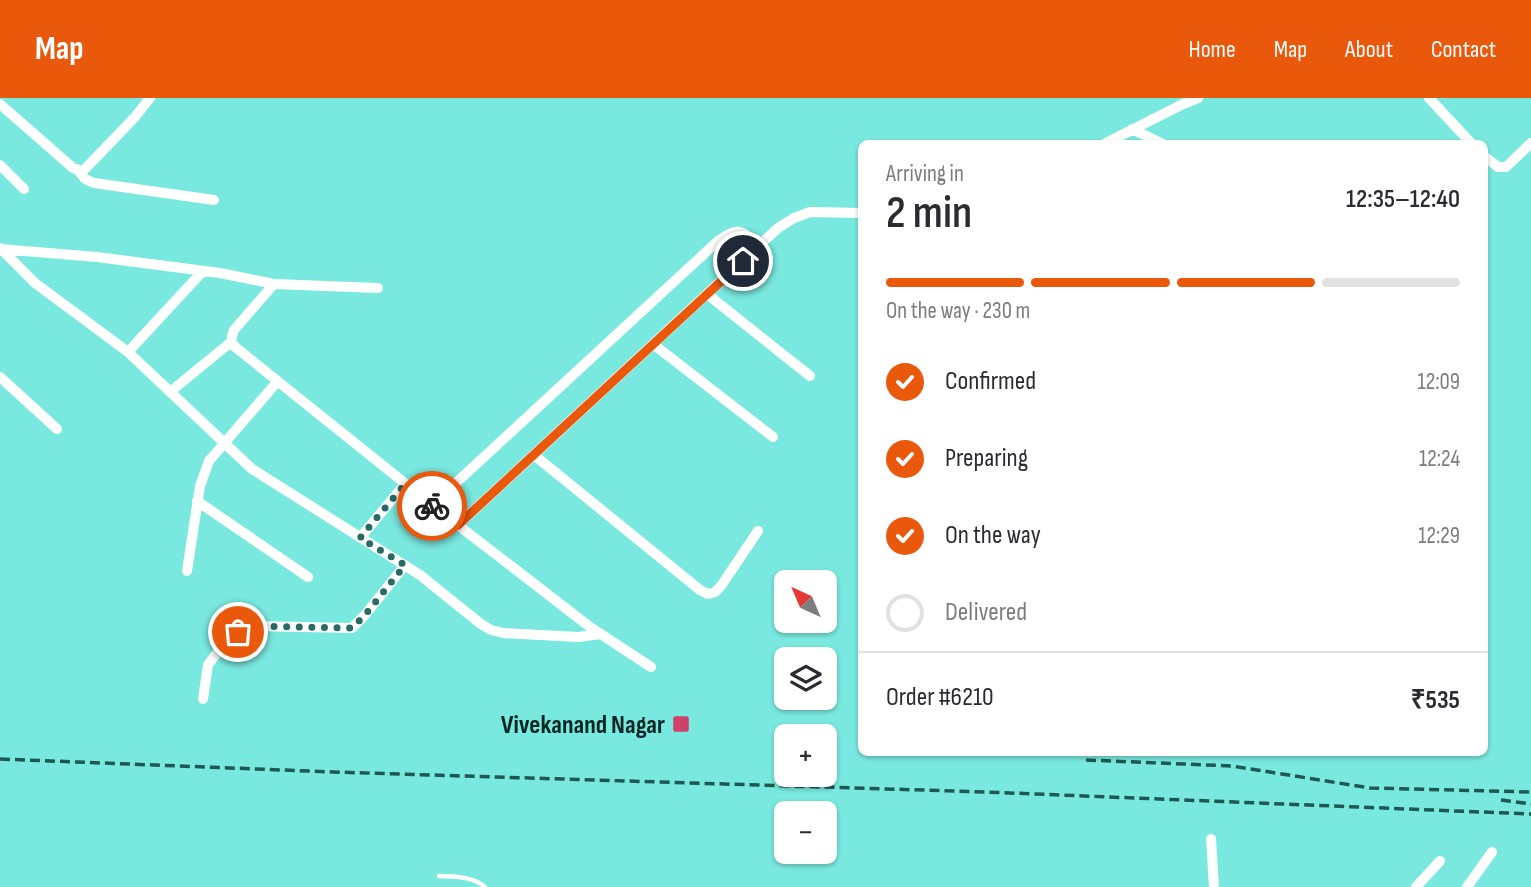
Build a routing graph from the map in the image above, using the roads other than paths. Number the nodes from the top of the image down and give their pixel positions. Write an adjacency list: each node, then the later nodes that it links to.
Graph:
1 (150, 98): 12 (street)
2 (1198, 98): 5 (street)
3 (1429, 98): 8 (street)
4 (2, 110): 12 (street)
5 (1132, 129): 6 (street); 7 (street)
6 (1111, 140)
7 (1155, 140)
8 (1468, 140)
9 (1531, 143): 10 (street)
10 (1488, 159)
11 (0, 166): 13 (street)
12 (78, 170): 14 (street)
13 (24, 189)
14 (214, 200)
15 (858, 212): 16 (street)
16 (760, 245): 21 (street); 35 (street)
17 (0, 248): 18 (street); 24 (street)
18 (203, 271): 19 (street); 24 (street)
19 (274, 284): 20 (street); 22 (street)
20 (378, 288)
21 (707, 294): 23 (street); 25 (street)
22 (231, 342): 27 (street); 28 (street)
23 (653, 344): 30 (street); 32 (street)
24 (128, 352): 28 (street)
25 (810, 376)
26 (0, 377): 29 (street)
27 (277, 382): 31 (street); 33 (street)
28 (170, 392): 31 (street)
29 (57, 429)
30 (773, 438)
31 (223, 442): 34 (street); 38 (street)
32 (534, 455): 36 (street); 37 (street)
33 (405, 484): 35 (street); 38 (street)
34 (197, 501): 40 (street); 41 (street)
35 (432, 505): 36 (street)
36 (458, 525): 42 (street)
37 (758, 531)
38 (360, 538): 39 (street)
39 (405, 565): 42 (street); 44 (street)
40 (187, 571)
41 (308, 576)
42 (601, 634): 43 (street)
43 (651, 667)
44 (203, 699)
45 (1211, 839): 50 (street)
46 (1492, 852): 52 (street)
47 (1440, 861): 51 (street)
48 (439, 876): 49 (lane)
49 (485, 887)
50 (1213, 887)
51 (1416, 887)
52 (1467, 887)

